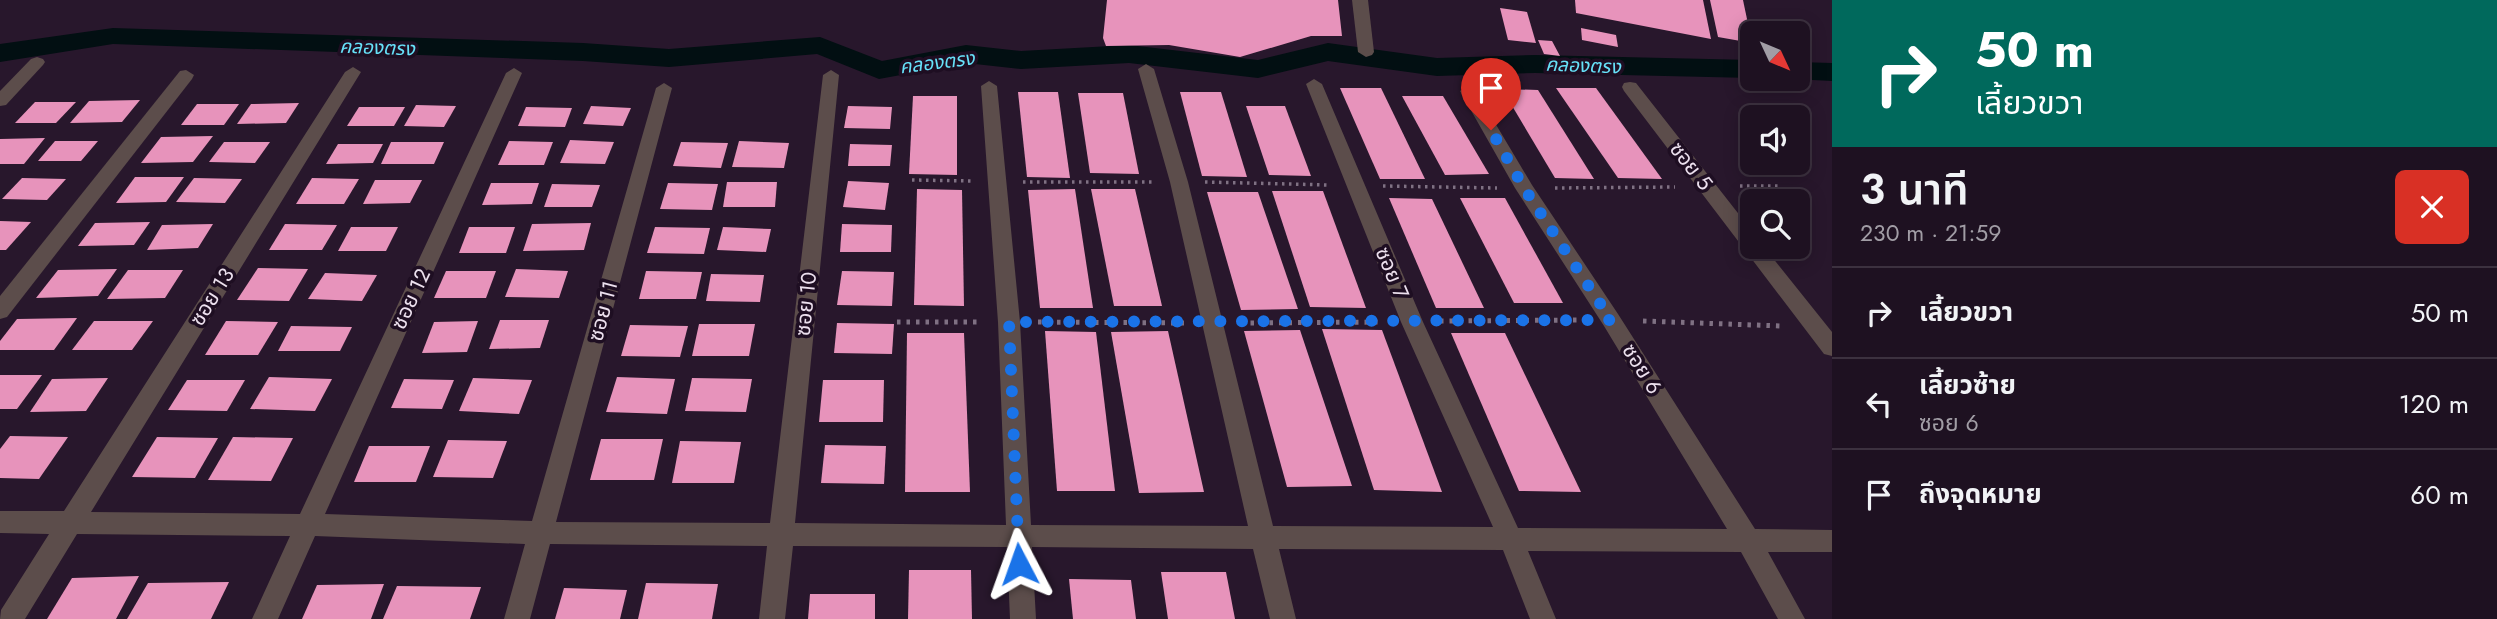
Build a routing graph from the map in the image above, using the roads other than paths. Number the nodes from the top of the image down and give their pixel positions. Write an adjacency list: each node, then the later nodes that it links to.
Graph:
1 (1360, 0): 2 (street)
2 (1366, 52)
3 (37, 62): 14 (street)
4 (1146, 69): 26 (street)
5 (353, 72): 20 (street, ซอย 13)
6 (514, 73): 21 (street, ซอย 12)
7 (186, 75): 17 (street)
8 (831, 75): 23 (street, ซอย 10)
9 (1314, 84): 25 (street, ซอย 7)
10 (989, 86): 24 (street)
11 (1630, 87): 15 (street, ซอย 5)
12 (664, 88): 22 (street, ซอย 11)
13 (1468, 91): 27 (street, ซอย 6)
14 (0, 101)
15 (1740, 230)
16 (1762, 259): 18 (street, ซอย 5)
17 (0, 311)
18 (1832, 348)
19 (0, 522): 20 (street)
20 (71, 523): 21 (street); 29 (street, ซอย 13)
21 (307, 525): 22 (street); 30 (street, ซอย 12)
22 (541, 533): 23 (street); 31 (street, ซอย 11)
23 (780, 534): 24 (street); 32 (street, ซอย 10)
24 (1017, 537): 26 (street); 33 (street)
25 (1510, 537): 26 (street); 27 (street); 35 (street, ซอย 7)
26 (1265, 539): 34 (street)
27 (1748, 541): 28 (street); 36 (street, ซอย 6)
28 (1832, 541)
29 (10, 619)
30 (265, 619)
31 (517, 619)
32 (772, 619)
33 (1023, 619)
34 (1283, 619)
35 (1543, 619)
36 (1792, 619)

